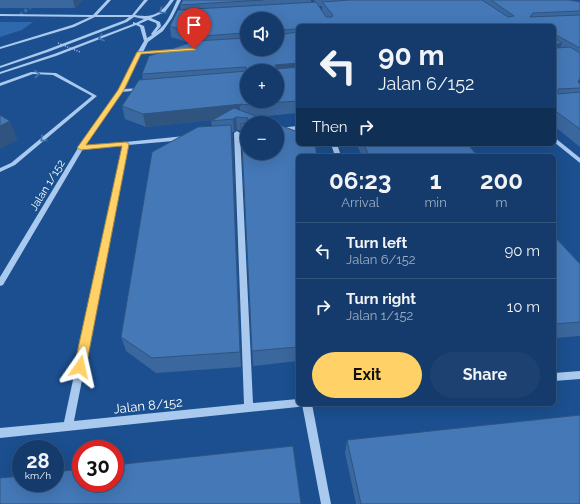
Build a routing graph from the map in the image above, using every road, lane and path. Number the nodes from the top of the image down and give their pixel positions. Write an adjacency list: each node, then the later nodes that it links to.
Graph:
1 (109, 0): 6 (street)
2 (146, 0): 7 (street)
3 (172, 0): 8 (street, one-way to 8)
4 (179, 0): 9 (street, Jalan 1/152)
5 (0, 15): 6 (street)
6 (94, 16): 7 (street); 11 (street); 16 (street)
7 (133, 16): 8 (street); 11 (street)
8 (149, 18): 12 (street); 13 (street)
9 (170, 18): 10 (street); 13 (street, Jalan 1/152)
10 (176, 18)
11 (126, 21): 12 (street); 20 (street)
12 (138, 23): 14 (street); 21 (street, one-way to 21)
13 (151, 38): 14 (street, Jalan 1/152)
14 (146, 41): 19 (street, Jalan 1/152)
15 (58, 43): 18 (path, bridge)
16 (0, 48)
17 (181, 50): 19 (street)
18 (80, 52)
19 (139, 53): 24 (street, Jalan 1/152)
20 (0, 67)
21 (0, 73)
22 (0, 85): 33 (street, one-way to 33)
23 (144, 89): 24 (street)
24 (121, 90): 31 (street, Jalan 1/152)
25 (296, 128): 26 (street)
26 (284, 129)
27 (236, 134): 39 (street)
28 (189, 138): 30 (street)
29 (556, 141): 32 (street)
30 (126, 144): 31 (street); 40 (street)
31 (81, 148): 34 (street, Jalan 1/152)
32 (580, 161)
33 (0, 170)
34 (0, 283)
35 (580, 375): 36 (street)
36 (556, 377)
37 (296, 404): 39 (street, Jalan 8/152)
38 (307, 406): 42 (street)
39 (249, 408): 40 (street, Jalan 8/152)
40 (68, 427): 41 (street, Jalan 8/152)
41 (0, 433)
42 (326, 504)

